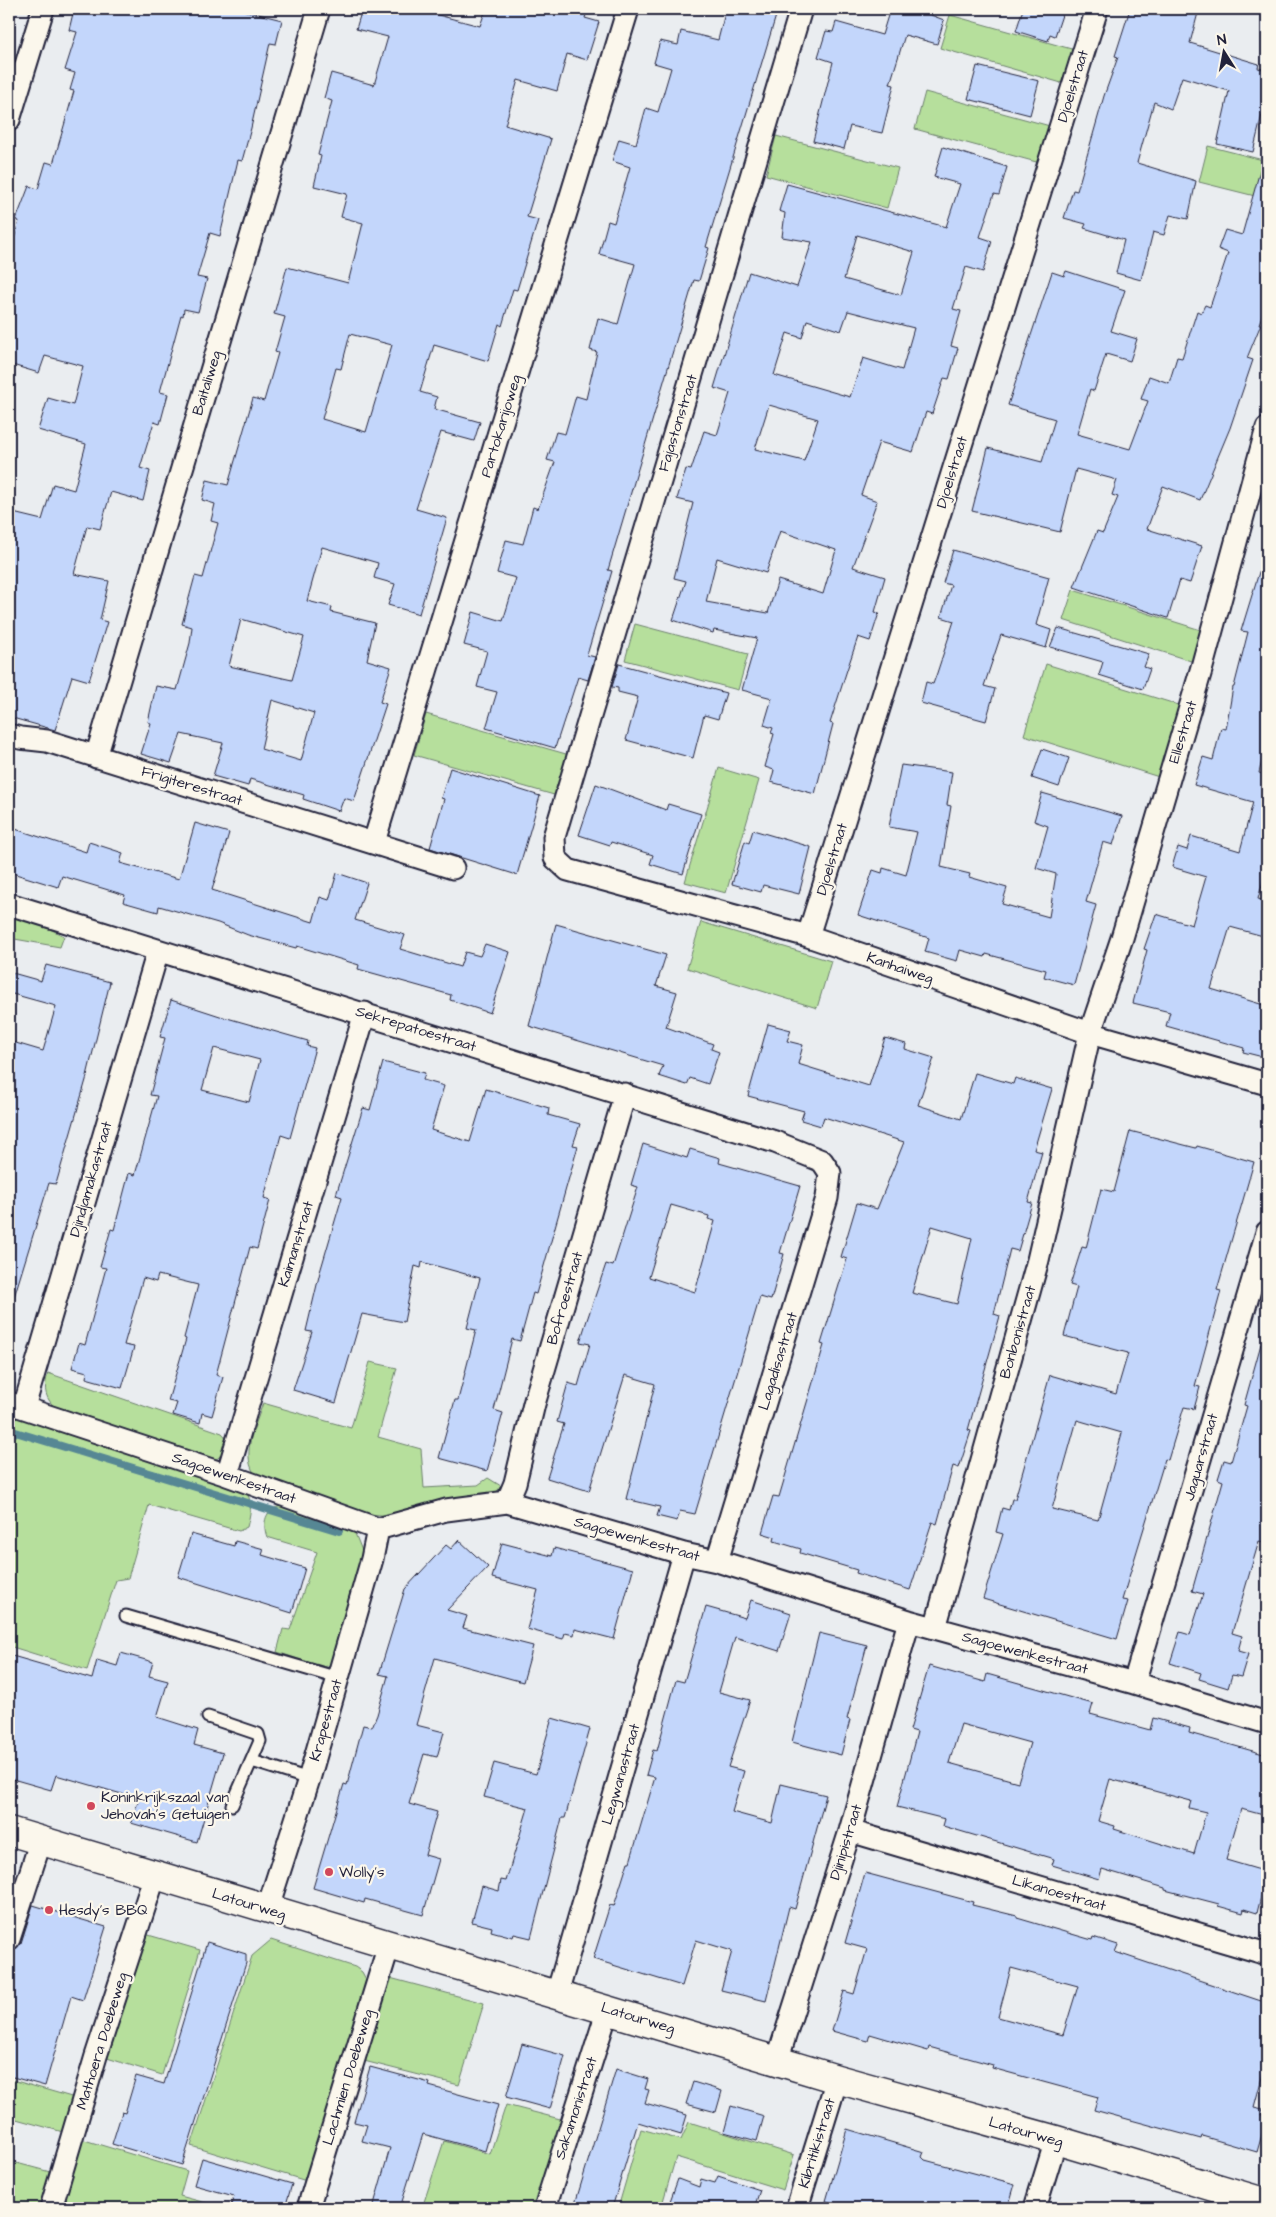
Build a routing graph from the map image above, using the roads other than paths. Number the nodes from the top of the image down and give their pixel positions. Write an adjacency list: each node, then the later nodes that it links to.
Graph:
1 (43, 9): 6 (street)
2 (319, 9): 9 (street, Baitaliweg)
3 (628, 9): 11 (street, Partokarijoweg)
4 (801, 9): 10 (street, Fajastonstraat)
5 (1097, 9): 14 (street, Djoelstraat)
6 (9, 120)
7 (1267, 428): 17 (street, Ellestraat)
8 (9, 735): 9 (street, Frigiterestraat)
9 (96, 757): 11 (street, Frigiterestraat)
10 (554, 837): 14 (street, Kanhaiweg)
11 (374, 842): 12 (street, Frigiterestraat)
12 (454, 868)
13 (9, 904): 15 (street, Sekrepatoestraat)
14 (808, 936): 17 (street, Kanhaiweg)
15 (158, 951): 16 (street, Sekrepatoestraat); 22 (street, Djindjamakastraat)
16 (364, 1013): 19 (street, Sekrepatoestraat); 23 (street, Kaimanstraat)
17 (1090, 1033): 18 (street, Kanhaiweg); 30 (street, Bonbonistraat)
18 (1267, 1084)
19 (625, 1094): 20 (street, Sekrepatoestraat); 24 (street, Bofroestraat)
20 (822, 1161): 27 (street, Lagadisastraat)
21 (1267, 1232): 32 (street, Jaguarstraat)
22 (16, 1405): 23 (street, Sagoewenkestraat)
23 (227, 1475): 25 (street, Sagoewenkestraat)
24 (507, 1502): 25 (street, Sagoewenkestraat); 26 (street, Sagoewenkestraat)
25 (378, 1529): 31 (street, Krapestraat)
26 (684, 1554): 27 (street, Sagoewenkestraat); 46 (street, Legwanastraat)
27 (717, 1561): 29 (street, Sagoewenkestraat)
28 (126, 1616): 31 (lane)
29 (909, 1621): 30 (street, Sagoewenkestraat); 39 (street, Djinipistraat)
30 (935, 1628): 32 (street, Sagoewenkestraat)
31 (338, 1678): 36 (street, Krapestraat)
32 (1134, 1683): 34 (street, Sagoewenkestraat)
33 (208, 1717): 35 (lane)
34 (1267, 1723)
35 (252, 1761): 36 (lane); 37 (lane)
36 (309, 1779): 42 (street, Krapestraat)
37 (232, 1805)
38 (9, 1831): 40 (main road, Latourweg)
39 (850, 1831): 45 (street, Likanoestraat); 48 (street, Djinipistraat)
40 (40, 1840): 41 (main road, Latourweg); 43 (street)
41 (155, 1875): 42 (main road, Latourweg); 52 (street, Mathoera Doebeweg)
42 (267, 1910): 44 (main road, Latourweg)
43 (9, 1939)
44 (388, 1945): 46 (main road, Latourweg); 53 (street, Lachmien Doebeweg)
45 (1267, 1954)
46 (557, 1994): 47 (main road, Latourweg)
47 (608, 2009): 48 (main road, Latourweg); 54 (street, Sakamonistraat)
48 (777, 2061): 49 (main road, Latourweg)
49 (837, 2079): 50 (main road, Latourweg); 55 (street, Kibritikistraat)
50 (1056, 2140): 51 (main road, Latourweg); 56 (street)
51 (1267, 2203)
52 (51, 2208)
53 (308, 2208)
54 (545, 2208)
55 (797, 2208)
56 (1035, 2208)

